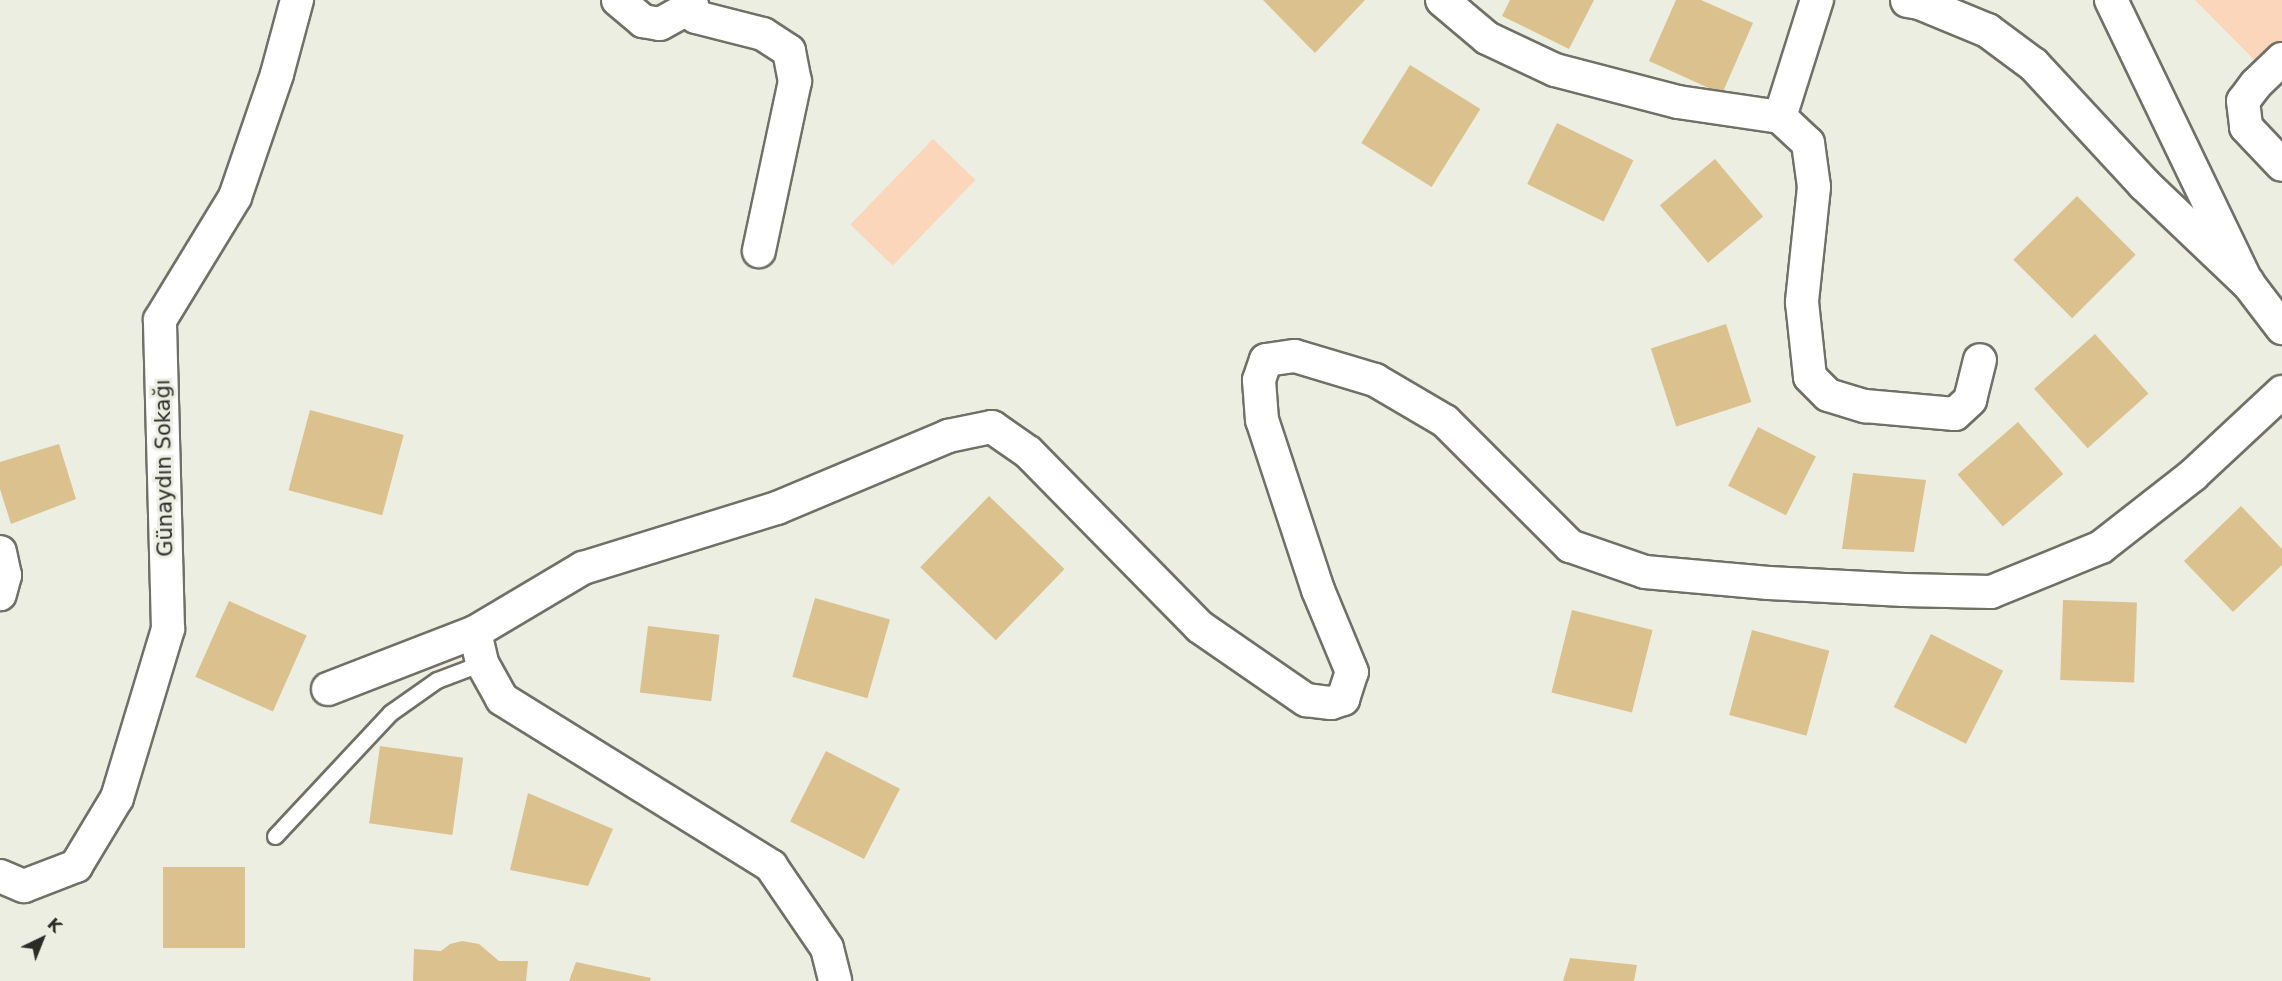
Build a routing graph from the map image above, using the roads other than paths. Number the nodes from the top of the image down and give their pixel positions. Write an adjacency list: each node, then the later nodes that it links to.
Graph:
1 (297, 0): 22 (street, Günaydın Sokağı)
2 (618, 0): 7 (street)
3 (1442, 0): 9 (street)
4 (1817, 0): 9 (street)
5 (1907, 0): 12 (street)
6 (2111, 0): 12 (street)
7 (690, 3): 11 (street)
8 (2282, 59): 10 (street)
9 (1780, 117): 14 (street)
10 (2282, 165)
11 (759, 251)
12 (2247, 282): 13 (street)
13 (2282, 328)
14 (1980, 360)
15 (2282, 392): 18 (street)
16 (0, 552): 17 (street)
17 (0, 594)
18 (474, 632): 19 (street); 20 (street)
19 (482, 663): 21 (lane); 23 (street)
20 (328, 689)
21 (275, 836)
22 (0, 876)
23 (835, 981)

